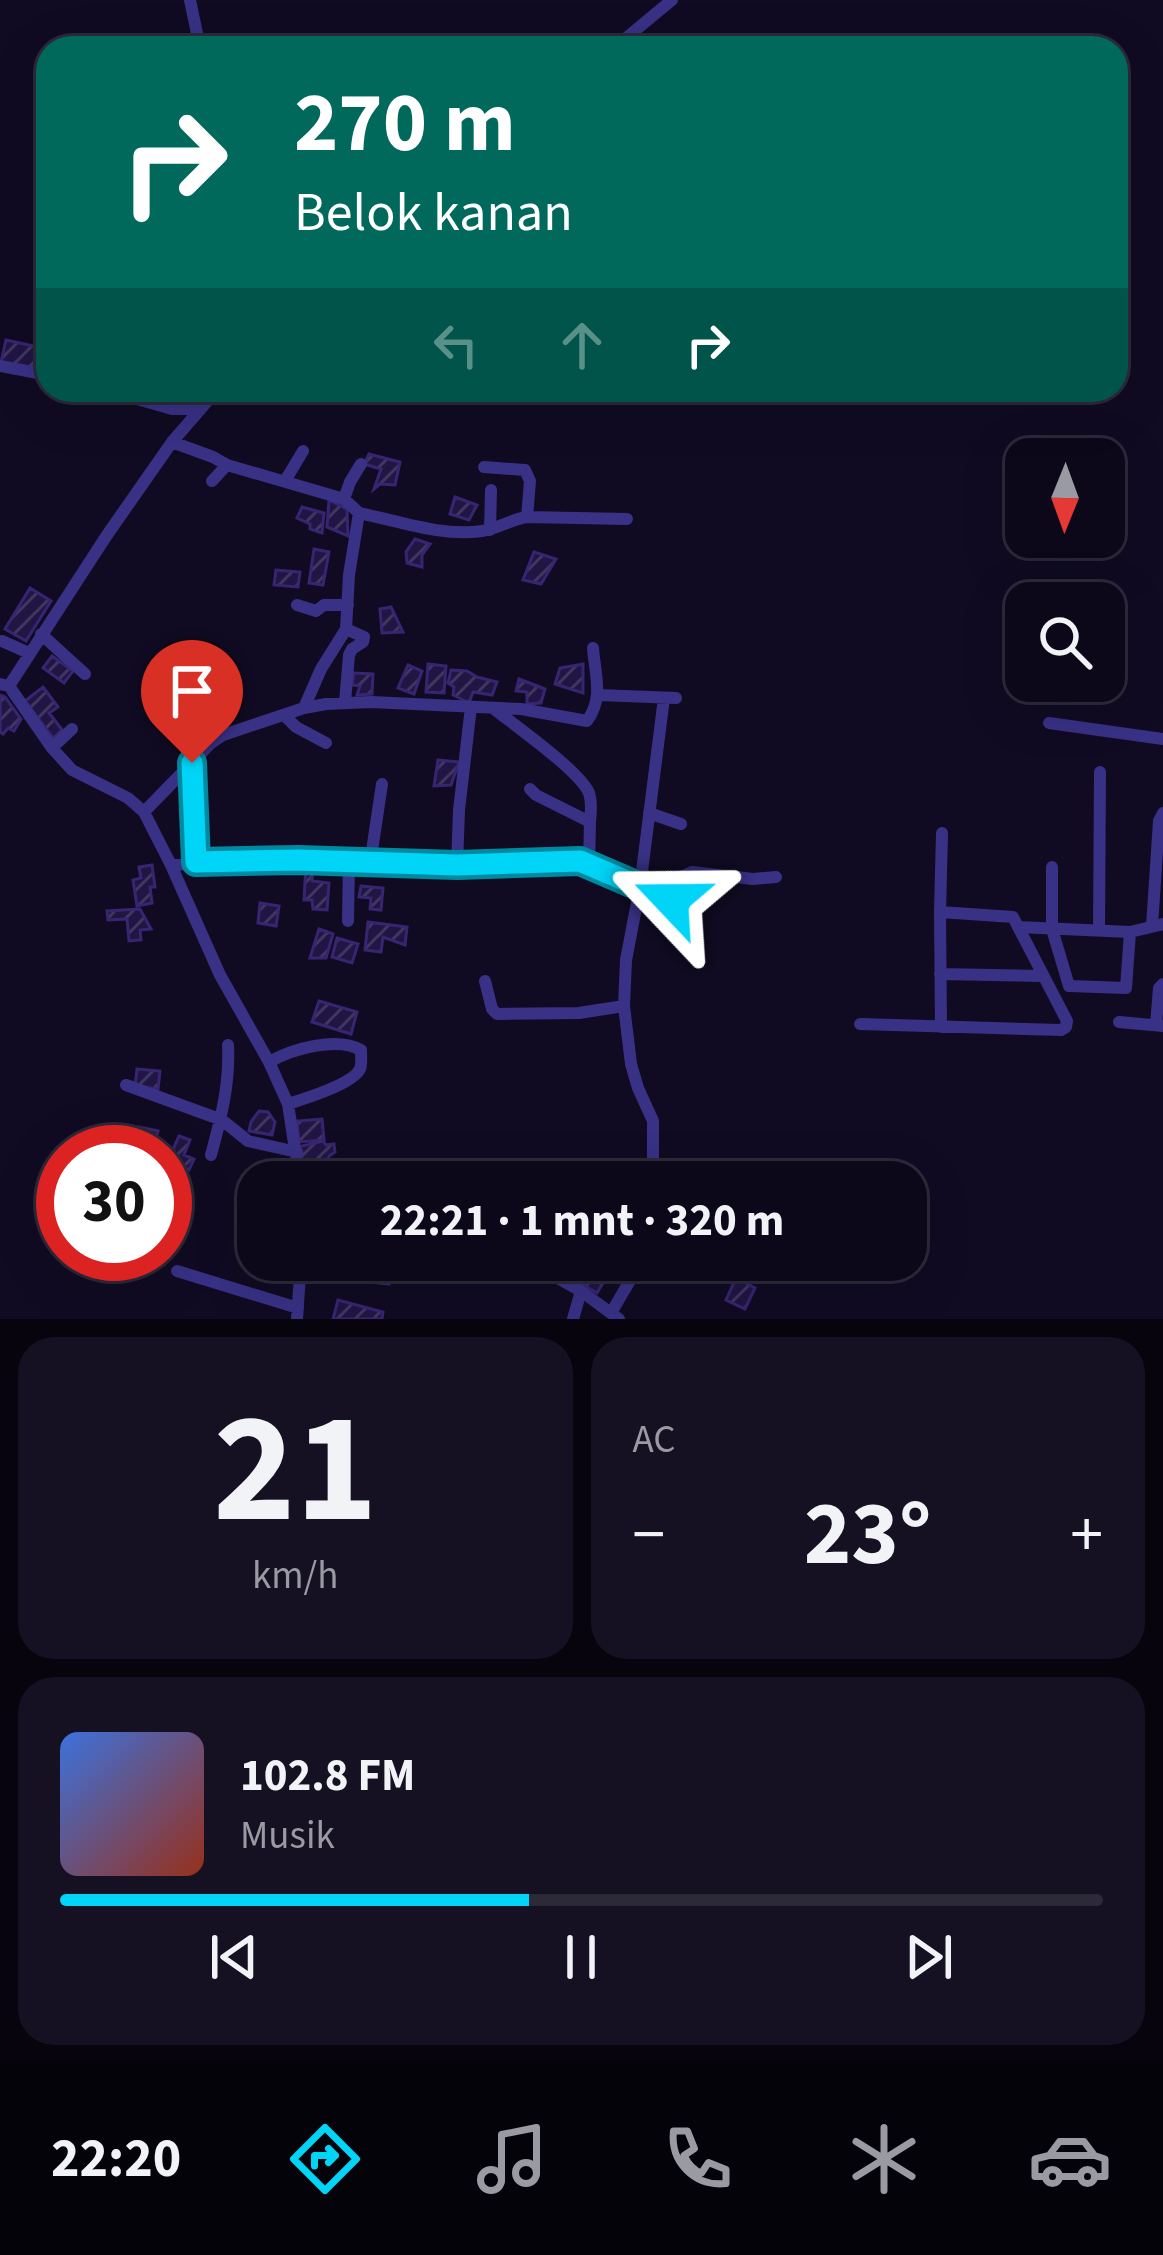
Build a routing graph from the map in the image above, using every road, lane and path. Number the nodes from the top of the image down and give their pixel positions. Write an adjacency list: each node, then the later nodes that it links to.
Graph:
1 (190, 0): 3 (street)
2 (672, 0): 4 (street)
3 (199, 36)
4 (628, 36)
5 (0, 366): 6 (street)
6 (36, 373)
7 (148, 402): 9 (street)
8 (206, 402): 9 (street)
9 (199, 409): 10 (street)
10 (172, 442): 13 (street); 26 (street)
11 (303, 452): 16 (street)
12 (361, 464): 18 (street)
13 (227, 465): 15 (street); 16 (street)
14 (484, 467): 20 (street)
15 (212, 481)
16 (285, 481): 18 (street)
17 (491, 490): 22 (street)
18 (344, 499): 19 (street)
19 (359, 513): 22 (street); 24 (street)
20 (527, 517): 21 (street); 22 (street)
21 (626, 519)
22 (490, 530)
23 (298, 605): 24 (street)
24 (348, 605): 25 (street)
25 (346, 629): 33 (street); 36 (street)
26 (41, 634): 29 (street); 30 (street)
27 (2, 641): 29 (street)
28 (593, 648): 32 (street)
29 (29, 653): 31 (street)
30 (85, 674)
31 (4, 685): 42 (street)
32 (599, 695): 35 (street); 48 (street)
33 (345, 702): 34 (street); 36 (street)
34 (471, 706): 35 (street); 57 (street)
35 (492, 707): 50 (street)
36 (304, 708): 37 (street)
37 (284, 716): 41 (street); 43 (street)
38 (1049, 723): 40 (street)
39 (72, 729): 42 (street)
40 (1163, 739)
41 (326, 743)
42 (52, 748): 47 (street)
43 (192, 763): 47 (street); 54 (street)
44 (1100, 772): 69 (street)
45 (382, 784): 55 (street)
46 (530, 789): 50 (street)
47 (144, 812): 56 (street)
48 (649, 813): 51 (street); 61 (street)
49 (1163, 813): 66 (street)
50 (590, 822): 58 (street)
51 (681, 824)
52 (942, 833): 64 (street)
53 (349, 860): 54 (street); 55 (street); 65 (street)
54 (196, 862): 56 (street)
55 (370, 864): 57 (street)
56 (171, 865): 81 (street)
57 (457, 865): 58 (street)
58 (589, 865): 61 (street)
59 (1052, 867): 68 (street)
60 (776, 877): 62 (street)
61 (640, 886): 62 (street); 75 (street)
62 (671, 900): 63 (street)
63 (691, 908)
64 (940, 912): 67 (street); 71 (street)
65 (348, 921)
66 (1158, 925): 70 (street)
67 (1018, 927): 68 (street); 72 (street)
68 (1052, 928): 69 (street); 70 (street)
69 (1100, 930): 70 (street)
70 (1130, 932)
71 (940, 974): 72 (street); 79 (street)
72 (1041, 976): 79 (street)
73 (485, 981): 75 (street)
74 (1163, 984): 78 (street)
75 (625, 1006): 88 (street)
76 (1119, 1022): 78 (street)
77 (860, 1024): 79 (street)
78 (1160, 1025)
79 (941, 1028)
80 (228, 1046): 84 (street)
81 (268, 1062): 83 (street); 83 (street)
82 (126, 1085): 84 (street)
83 (288, 1104): 85 (street)
84 (221, 1120): 85 (street); 86 (street)
85 (297, 1151): 87 (street)
86 (211, 1155)
87 (298, 1161)
88 (653, 1161)
89 (192, 1276): 94 (street)
90 (299, 1281): 94 (street)
91 (563, 1281): 93 (street)
92 (632, 1281): 95 (street)
93 (581, 1291): 95 (street); 96 (street)
94 (297, 1314)
95 (615, 1316)
96 (573, 1319)

